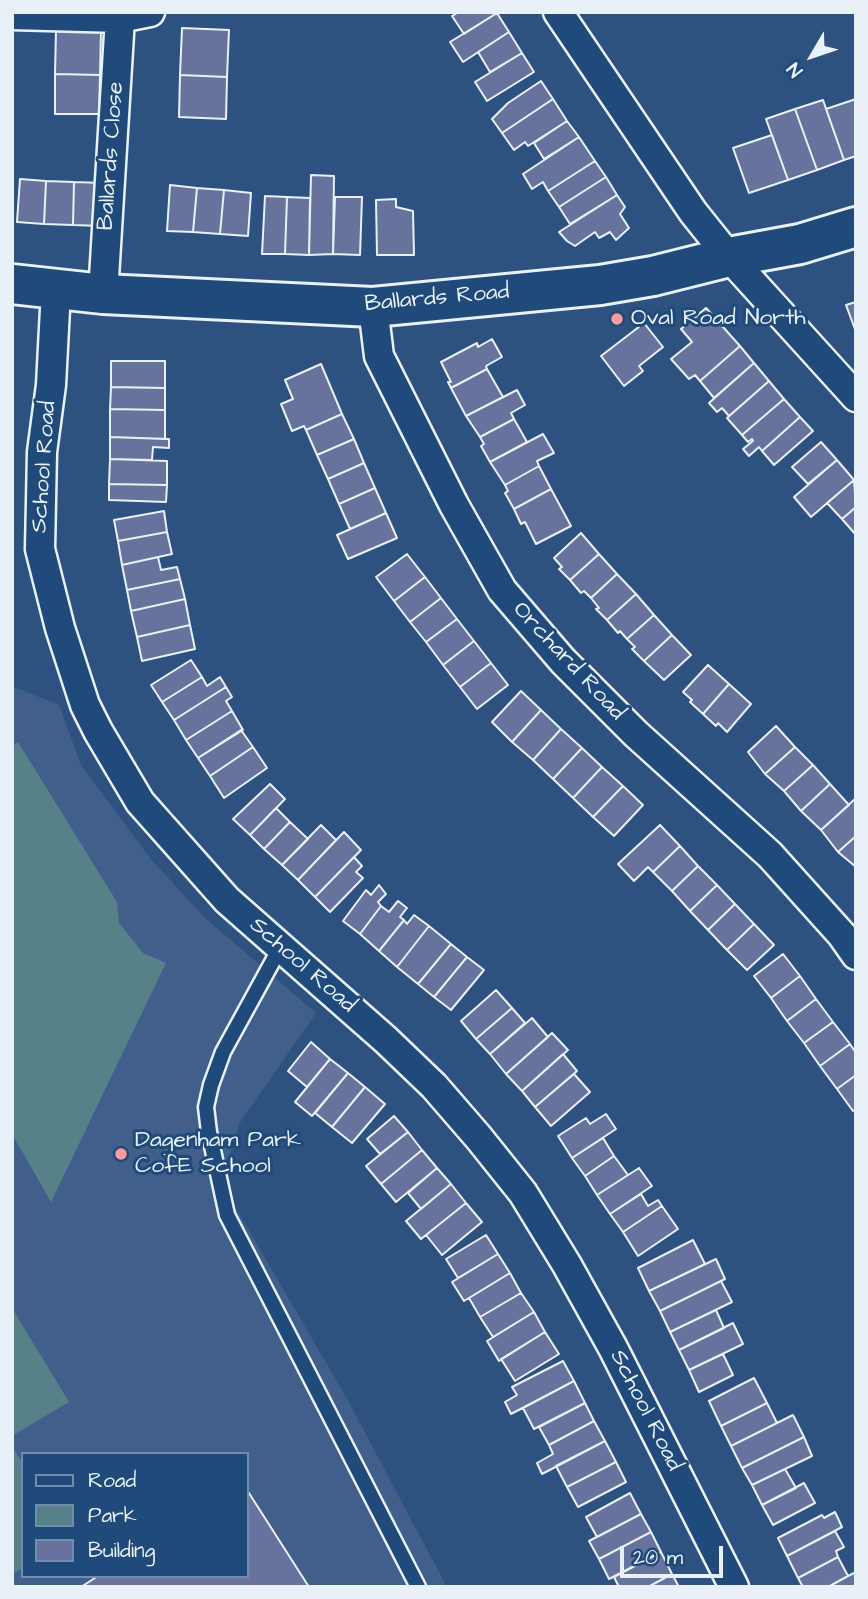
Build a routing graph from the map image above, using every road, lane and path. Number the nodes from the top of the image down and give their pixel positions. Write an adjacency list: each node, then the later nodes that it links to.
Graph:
1 (150, 12): 4 (street)
2 (558, 12): 6 (street)
3 (12, 15): 4 (street)
4 (120, 18): 9 (street, Ballards Close)
5 (856, 227): 6 (main road, Ballards Road)
6 (729, 257): 10 (main road, Ballards Road); 11 (street)
7 (12, 284): 8 (main road, Ballards Road)
8 (56, 290): 9 (main road, Ballards Road); 12 (street, School Road)
9 (103, 294): 10 (main road, Ballards Road)
10 (373, 307): 13 (street, Orchard Road)
11 (856, 397)
12 (280, 948): 14 (lane); 15 (street, School Road)
13 (856, 955)
14 (418, 1587)
15 (734, 1587)

